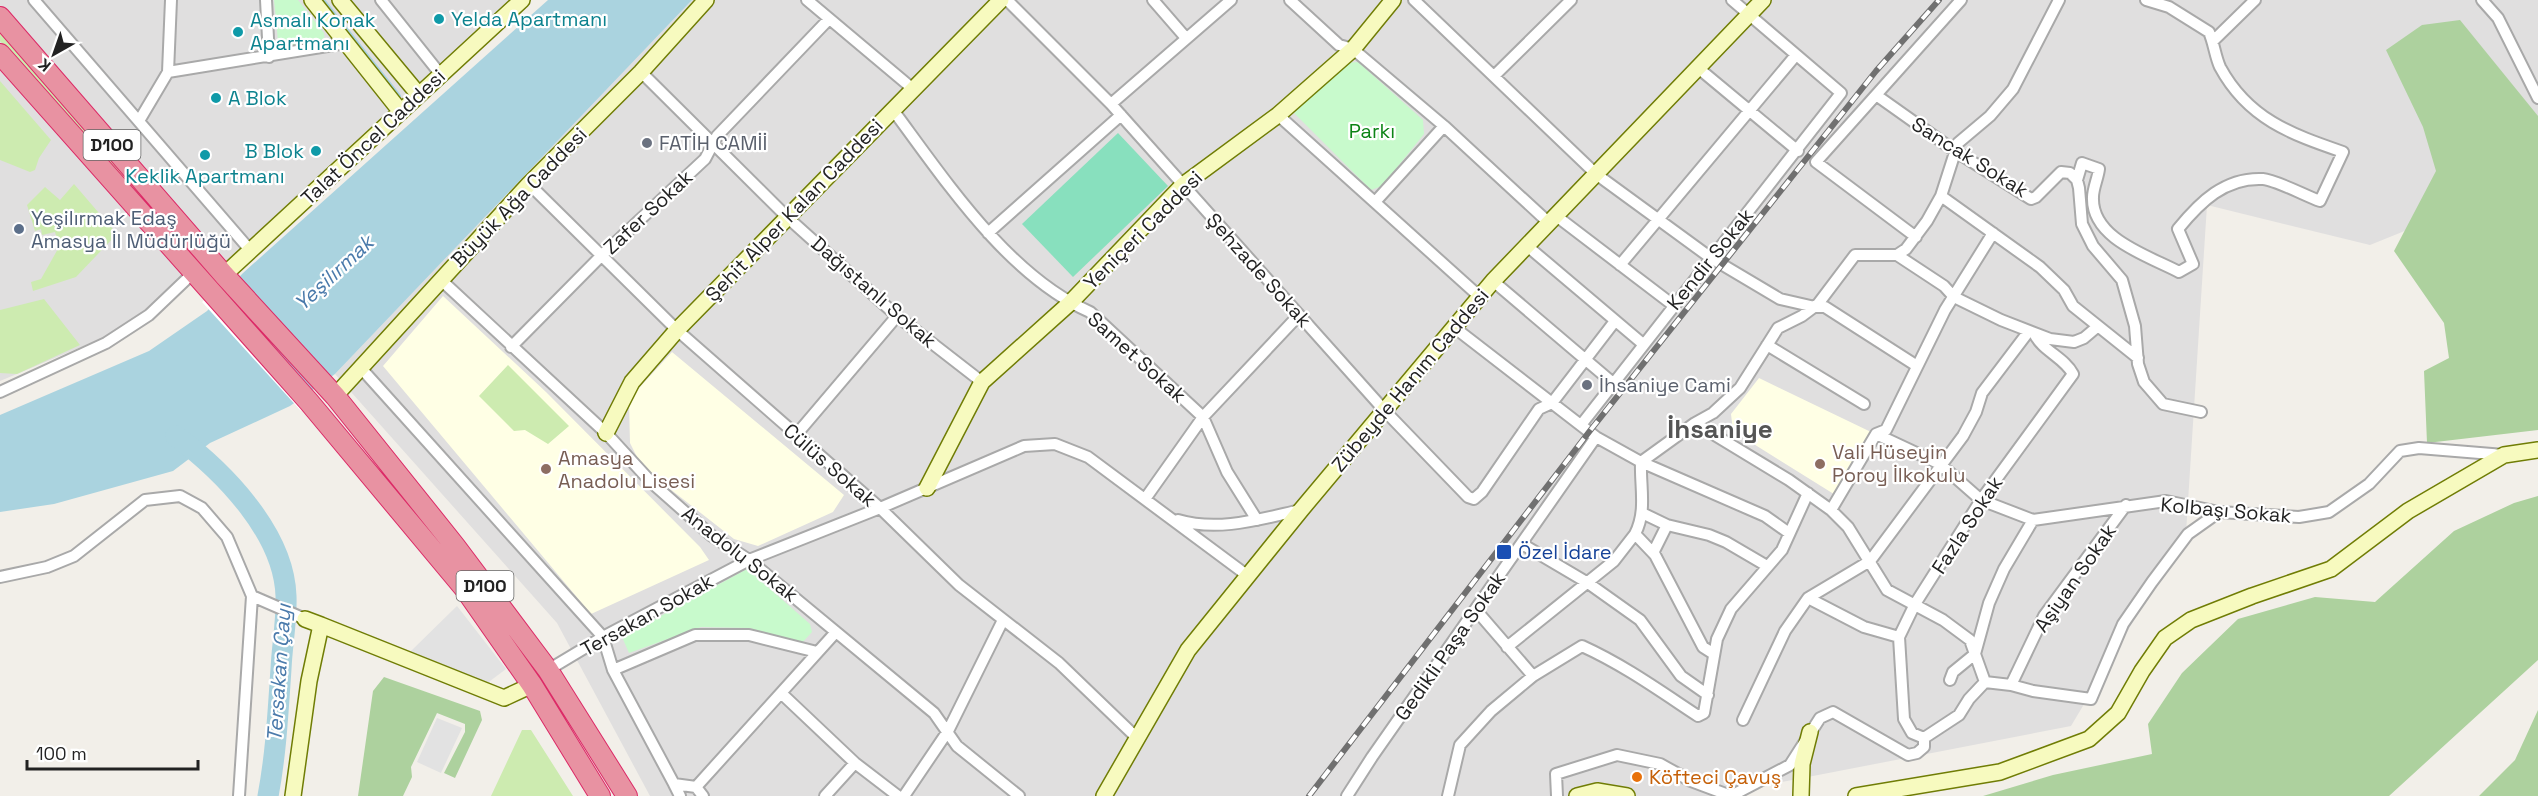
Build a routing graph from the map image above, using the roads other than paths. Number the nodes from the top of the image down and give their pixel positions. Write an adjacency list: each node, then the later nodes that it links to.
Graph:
1 (34, 0): 50 (street)
2 (171, 0): 36 (street)
3 (266, 0): 34 (street)
4 (312, 0): 30 (street)
5 (340, 0): 41 (street)
6 (381, 0): 38 (street)
7 (522, 0): 38 (street, Talat Öncel Caddesi)
8 (706, 0): 37 (street, Büyük Ağa Caddesi)
9 (807, 0): 27 (street)
10 (1001, 0): 40 (street, Şehit Alper Kalan Caddesi)
11 (1006, 0): 44 (street, Şehzade Sokak)
12 (1153, 0): 28 (street)
13 (1231, 0): 28 (street)
14 (1290, 0): 31 (street)
15 (1394, 0): 31 (street, Yeniçeri Caddesi)
16 (1414, 0): 39 (street)
17 (1571, 0): 39 (street)
18 (1732, 0): 25 (street)
19 (1763, 0): 25 (street, Zübeyde Hanım Caddesi)
20 (1961, 0): 42 (street)
21 (2059, 0): 54 (street)
22 (2146, 0): 29 (street)
23 (2255, 0): 29 (street)
24 (2482, 0): 43 (street)
25 (1748, 14): 33 (street); 35 (street, Zübeyde Hanım Caddesi)
26 (0, 17): 74 (highway, D100)
27 (829, 19): 40 (street); 52 (street, Zafer Sokak)
28 (1186, 38): 44 (street)
29 (2213, 41): 56 (street)
30 (346, 43): 34 (street); 47 (street)
31 (1353, 49): 49 (street, Yeniçeri Caddesi); 51 (street)
32 (0, 54): 73 (highway, D100)
33 (1796, 55): 46 (street); 53 (street, Kendir Sokak)
34 (269, 57): 36 (street)
35 (1697, 68): 46 (street); 55 (street, Zübeyde Hanım Caddesi)
36 (168, 72): 50 (street)
37 (641, 72): 52 (street, Dağıstanlı Sokak); 57 (street, Büyük Ağa Caddesi)
38 (441, 75): 41 (street, Talat Öncel Caddesi)
39 (1494, 76): 55 (street)
40 (913, 89): 45 (street, Şehit Alper Kalan Caddesi)
41 (419, 95): 47 (street, Talat Öncel Caddesi)
42 (1876, 95): 54 (street, Sancak Sokak); 66 (street)
43 (2538, 98)
44 (1111, 104): 48 (street, Şehzade Sokak)
45 (893, 110): 61 (street, Şehit Alper Kalan Caddesi); 64 (street, Samet Sokak)
46 (1750, 111): 53 (street); 63 (street)
47 (401, 112): 68 (street, Talat Öncel Caddesi)
48 (1121, 115): 58 (street, Şehzade Sokak); 64 (street)
49 (1278, 115): 58 (street, Yeniçeri Caddesi); 60 (street)
50 (139, 121): 68 (street)
51 (1444, 126): 60 (street); 62 (street)
52 (713, 144): 61 (street, Dağıstanlı Sokak); 70 (street, Zafer Sokak)
53 (1798, 151): 71 (street, Kendir Sokak)
54 (1955, 151): 56 (street, Sancak Sokak); 59 (street)
55 (1596, 174): 62 (street, Zübeyde Hanım Caddesi); 63 (street)
56 (2076, 180): 92 (street)
57 (529, 184): 70 (street, Cülüs Sokak); 75 (street, Büyük Ağa Caddesi)
58 (1182, 185): 79 (street, Yeniçeri Caddesi); 82 (street, Şehzade Sokak)
59 (1941, 196): 65 (street); 66 (street)
60 (1375, 202): 77 (street)
61 (787, 217): 83 (street, Dağıstanlı Sokak); 87 (street, Şehit Alper Kalan Caddesi)
62 (1551, 219): 67 (street, Zübeyde Hanım Caddesi); 72 (street)
63 (1658, 219): 71 (street); 72 (street)
64 (988, 233): 79 (street, Samet Sokak)
65 (1993, 233): 78 (street); 85 (street)
66 (1916, 237): 69 (street)
67 (1526, 245): 76 (street, Zübeyde Hanım Caddesi); 84 (street)
68 (250, 250): 74 (street, Talat Öncel Caddesi)
69 (1897, 255): 78 (street); 81 (street)
70 (601, 256): 87 (street, Cülüs Sokak); 91 (street, Zafer Sokak)
71 (1711, 258): 80 (street, Kendir Sokak); 81 (street)
72 (1620, 265): 80 (street)
73 (193, 273): 99 (street); 159 (highway, D100)
74 (226, 278): 98 (highway, D100)
75 (440, 279): 91 (street, Anadolu Sokak); 95 (street, Büyük Ağa Caddesi)
76 (1493, 281): 77 (street, Zübeyde Hanım Caddesi); 93 (street)
77 (1480, 297): 86 (street, Zübeyde Hanım Caddesi)
78 (1954, 297): 88 (street); 94 (street)
79 (1070, 303): 96 (street, Yeniçeri Caddesi); 104 (street, Samet Sokak)
80 (1673, 305): 89 (street, Kendir Sokak)
81 (1815, 307): 90 (street); 94 (street)
82 (1299, 315): 102 (street, Şehzade Sokak); 104 (street)
83 (897, 316): 96 (street, Dağıstanlı Sokak); 109 (street)
84 (1615, 321): 89 (street); 93 (street)
85 (2097, 327): 88 (street); 92 (street)
86 (1455, 328): 100 (street); 102 (street, Zübeyde Hanım Caddesi)
87 (677, 330): 107 (street, Şehit Alper Kalan Caddesi); 109 (street, Cülüs Sokak)
88 (2032, 332): 114 (street); 118 (street, Fazla Sokak)
89 (1643, 344): 97 (street, Kendir Sokak)
90 (1767, 345): 101 (street); 105 (street)
91 (511, 347): 107 (street, Anadolu Sokak)
92 (2138, 358): 103 (street)
93 (1585, 360): 97 (street); 100 (street)
94 (1917, 366): 108 (street)
95 (360, 367): 98 (street, Büyük Ağa Caddesi); 147 (street)
96 (982, 382): 115 (street, Yeniçeri Caddesi)
97 (1613, 383): 106 (street, Kendir Sokak)
98 (331, 392): 153 (highway, D100)
99 (0, 393)
100 (1552, 403): 102 (street, Şehzade Sokak); 106 (street)
101 (1864, 404)
102 (1385, 411): 121 (street, Zübeyde Hanım Caddesi)
103 (2201, 412)
104 (1203, 417): 117 (street); 126 (street, Samet Sokak)
105 (1695, 423): 113 (street); 116 (street)
106 (1581, 425): 110 (street)
107 (606, 434): 133 (street, Anadolu Sokak)
108 (1876, 434): 114 (street); 122 (street)
109 (796, 435): 120 (street, Cülüs Sokak)
110 (1596, 437): 113 (street); 131 (street, Gedikli Paşa Sokak)
111 (2538, 450): 112 (street)
112 (2504, 455): 123 (street, Kolbaşı Sokak); 187 (street)
113 (1641, 462): 124 (street); 129 (street)
114 (1940, 464): 118 (street); 134 (street)
115 (927, 488): 117 (street, Tersakan Sokak); 120 (street, Tersakan Sokak)
116 (1808, 493): 122 (street); 129 (street)
117 (1145, 499): 125 (street, Tersakan Sokak)
118 (1981, 500): 127 (street); 141 (street, Fazla Sokak)
119 (2126, 505): 123 (street, Kolbaşı Sokak); 127 (street, Kolbaşı Sokak); 158 (street, Aşiyan Sokak)
120 (880, 508): 133 (street, Tersakan Sokak); 144 (street, Cülüs Sokak)
121 (1301, 510): 126 (street, Tersakan Sokak); 136 (street, Zübeyde Hanım Caddesi)
122 (1831, 510): 134 (street)
123 (2219, 512): 158 (street)
124 (1642, 513): 128 (street); 130 (street)
125 (1169, 517): 126 (street, Tersakan Sokak); 136 (street, Tersakan Sokak)
126 (1257, 520)
127 (2033, 520): 152 (street)
128 (1667, 525): 132 (street); 135 (street)
129 (1789, 533): 135 (street)
130 (1635, 534): 132 (street); 138 (street)
131 (1522, 544): 138 (street); 142 (street, Gedikli Paşa Sokak)
132 (1653, 553): 151 (street)
133 (749, 560): 146 (street, Anadolu Sokak); 147 (street, Tersakan Sokak)
134 (1870, 561): 140 (street); 141 (street)
135 (1767, 566): 151 (street)
136 (1248, 576): 165 (street, Zübeyde Hanım Caddesi)
137 (0, 577): 139 (street)
138 (1588, 583): 149 (street); 161 (street)
139 (252, 596): 143 (street); 170 (street)
140 (1808, 598): 148 (street); 162 (street)
141 (1915, 604): 148 (street, Fazla Sokak); 152 (street)
142 (1476, 610): 149 (street); 180 (street, Gedikli Paşa Sokak)
143 (305, 619): 145 (street)
144 (1003, 620): 163 (street); 165 (street, Cülüs Sokak)
145 (321, 625): 159 (street); 171 (street)
146 (836, 632): 150 (street); 163 (street, Anadolu Sokak)
147 (603, 637): 153 (street, Tersakan Sokak); 154 (street)
148 (1899, 637): 166 (street, Fazla Sokak)
149 (1507, 647): 155 (street)
150 (817, 652): 154 (street); 160 (street)
151 (1714, 654): 161 (street)
152 (1975, 654): 156 (street); 157 (street)
153 (548, 670): 173 (highway, D100)
154 (613, 670): 168 (street)
155 (1533, 676): 161 (street); 181 (street)
156 (1950, 680)
157 (1985, 682): 158 (street); 166 (street)
158 (2011, 685)
159 (532, 686): 172 (highway, D100)
160 (781, 693): 167 (street); 169 (street)
161 (1708, 695)
162 (1743, 720)
163 (948, 731): 177 (street); 178 (street, Anadolu Sokak)
164 (1810, 732): 166 (street); 185 (street); 186 (street)
165 (1137, 738): 179 (street, Zübeyde Hanım Caddesi)
166 (1924, 738)
167 (855, 763): 175 (street); 176 (street)
168 (674, 783): 169 (street); 174 (street)
169 (699, 791)
170 (239, 796)
171 (292, 796)
172 (600, 796)
173 (627, 796)
174 (680, 796)
175 (825, 796)
176 (898, 796)
177 (904, 796)
178 (1019, 796)
179 (1104, 796)
180 (1347, 796)
181 (1448, 796)
182 (1557, 796): 185 (street)
183 (1577, 796): 184 (street)
184 (1627, 796)
185 (1731, 796)
186 (1800, 796)
187 (1856, 796)

